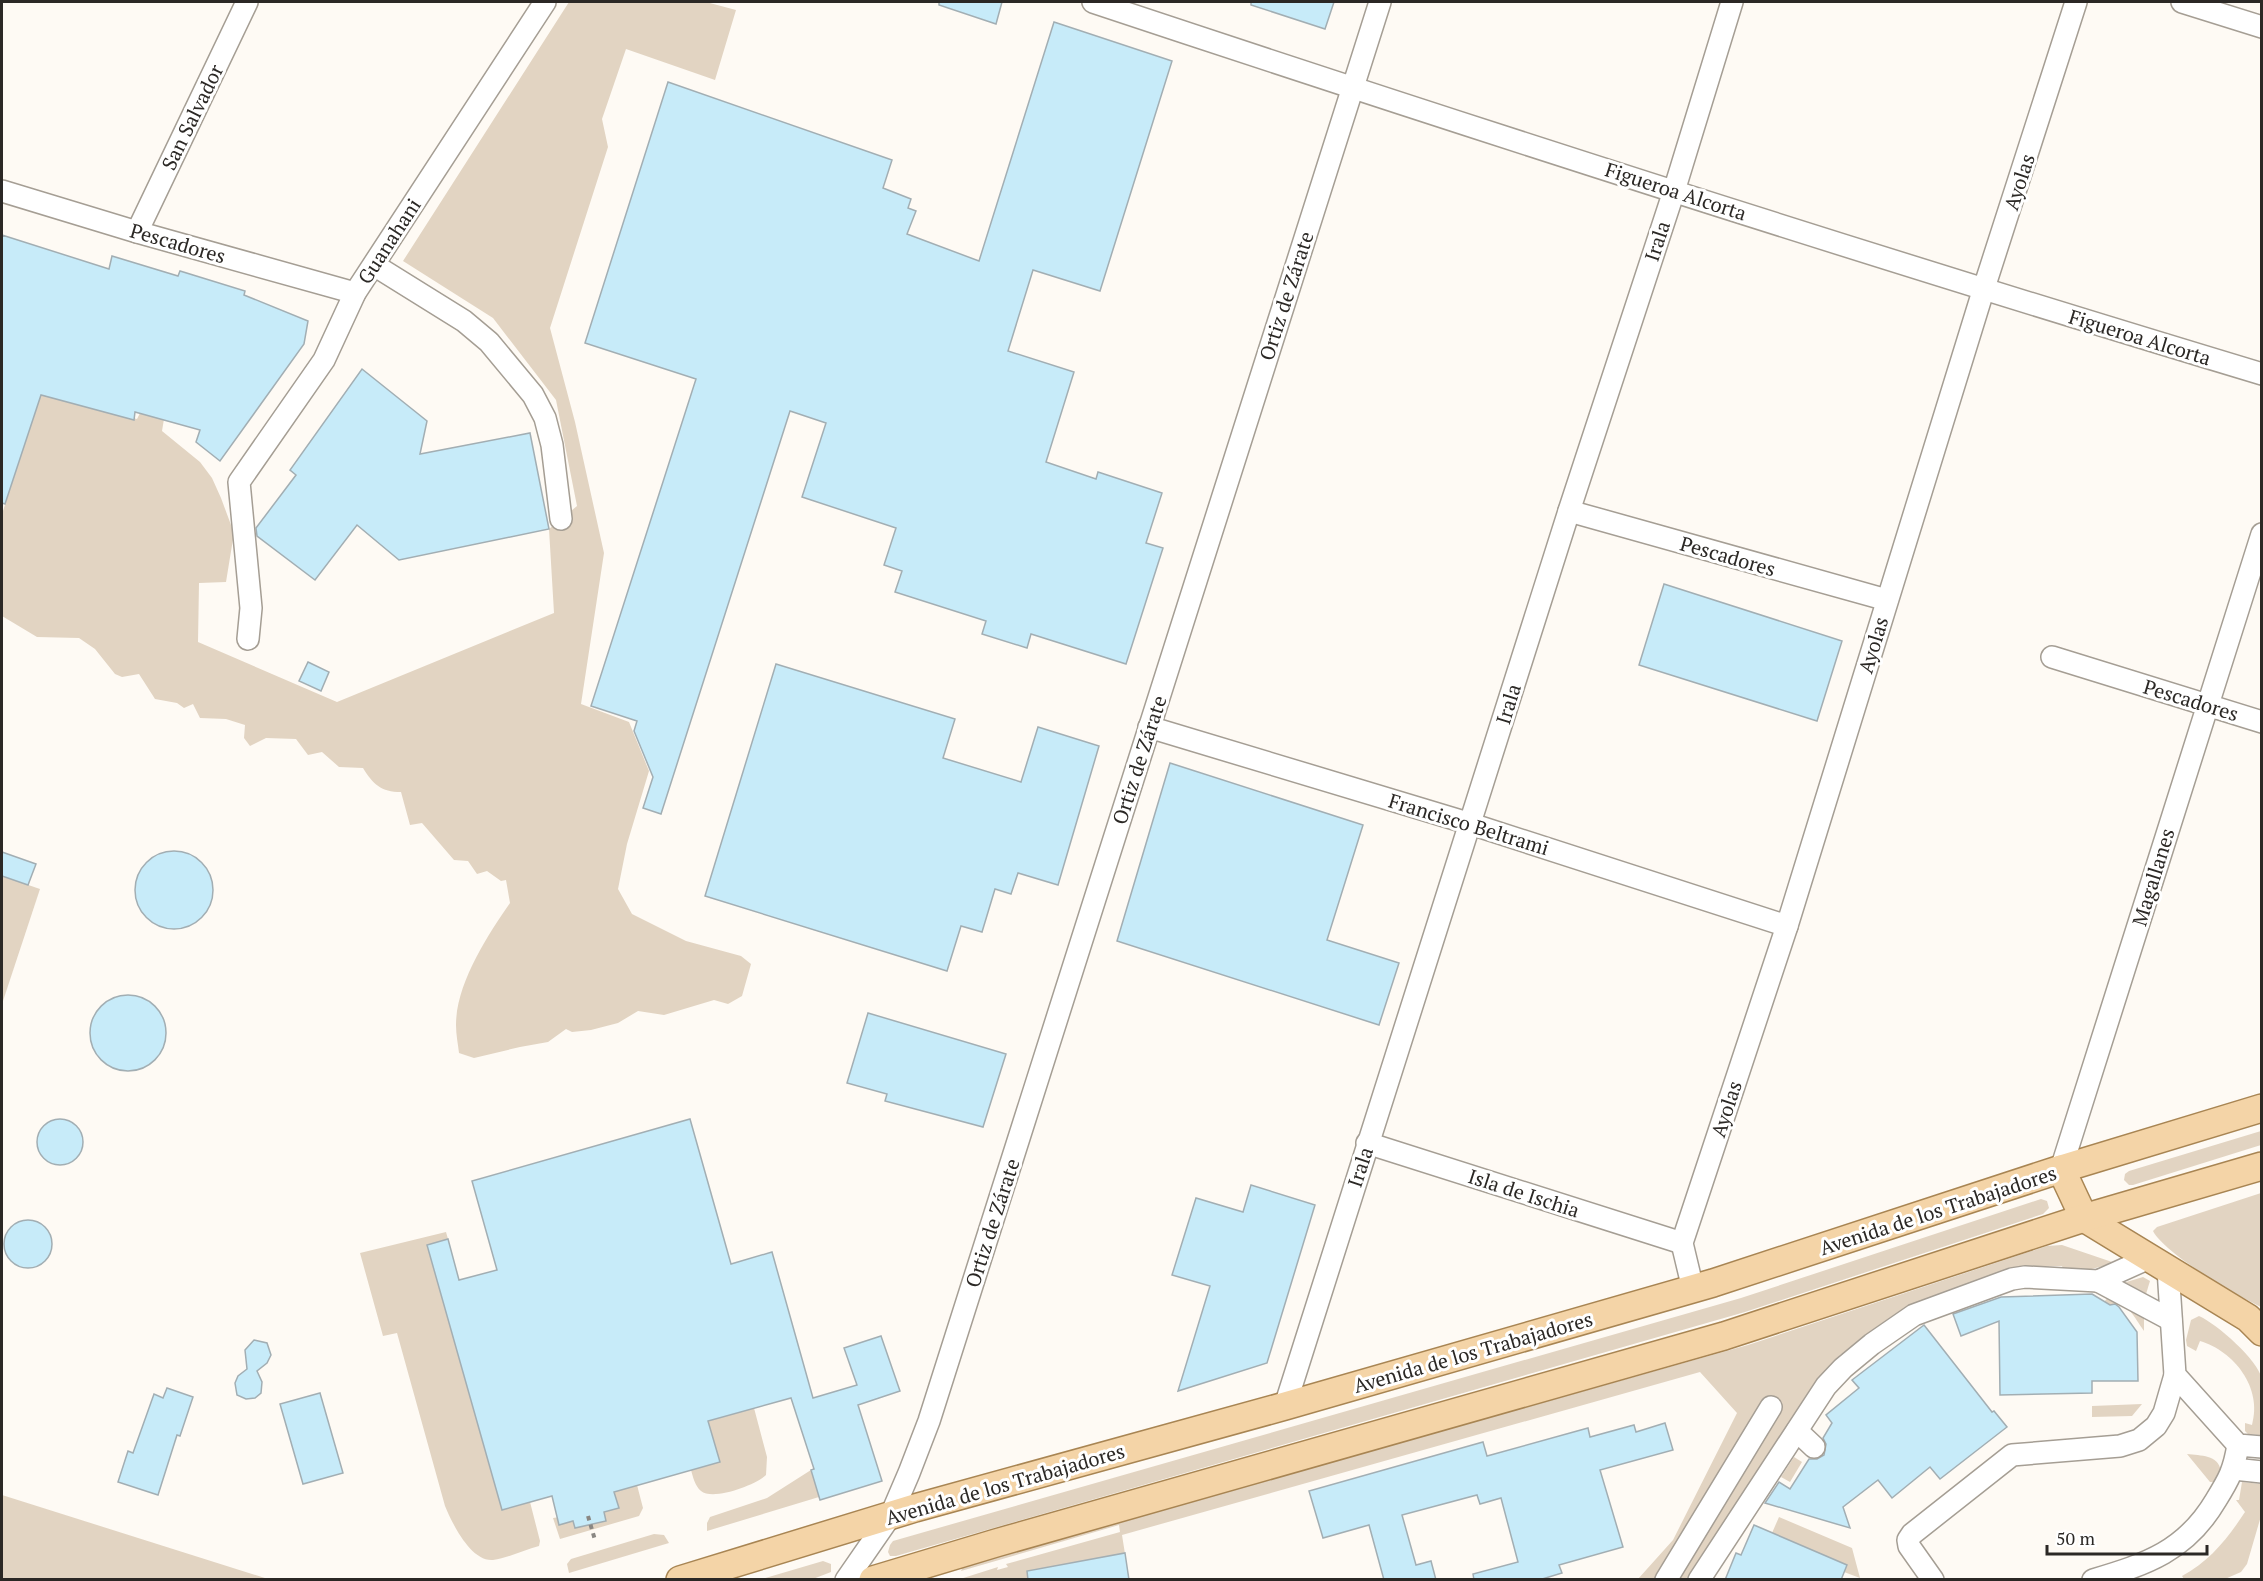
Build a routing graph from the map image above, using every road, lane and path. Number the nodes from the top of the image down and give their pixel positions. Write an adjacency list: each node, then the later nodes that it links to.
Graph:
1 (247, 2): 12 (street, San Salvador)
2 (545, 2): 13 (street, Guanahani)
3 (1094, 2): 9 (street, Figueroa Alcorta)
4 (1380, 2): 9 (street, Ortiz de Zárate)
5 (1732, 2): 11 (street, Irala)
6 (2076, 2): 14 (street, Ayolas)
7 (2182, 2): 8 (street)
8 (2262, 27)
9 (1353, 88): 11 (street, Figueroa Alcorta); 25 (street, Ortiz de Zárate)
10 (2, 191): 12 (street, Pescadores)
11 (1674, 191): 14 (street, Figueroa Alcorta); 17 (street, Irala)
12 (137, 232): 15 (street, Pescadores)
13 (374, 265): 15 (street, Guanahani); 18 (street)
14 (1984, 288): 16 (street, Figueroa Alcorta); 20 (street, Ayolas)
15 (355, 293): 21 (street, Guanahani)
16 (2262, 374)
17 (1569, 511): 20 (street, Pescadores); 26 (street, Irala)
18 (561, 519)
19 (2262, 534): 23 (street, Magallanes)
20 (1887, 600): 27 (street, Ayolas)
21 (248, 639)
22 (2052, 657): 23 (street, Pescadores)
23 (2207, 705): 24 (street, Pescadores); 31 (street, Magallanes)
24 (2262, 722)
25 (1149, 727): 26 (street, Francisco Beltrami); 48 (street, Ortiz de Zárate)
26 (1471, 824): 27 (street, Francisco Beltrami); 29 (street, Irala)
27 (1787, 926): 33 (street, Ayolas)
28 (2262, 1108): 31 (main road, Avenida de los Trabajadores)
29 (1367, 1143): 33 (street, Isla de Ischia); 40 (street, Irala)
30 (2262, 1166): 32 (main road)
31 (2061, 1169): 32 (main road); 36 (main road, Avenida de los Trabajadores)
32 (2084, 1218): 34 (main road); 53 (main road)
33 (1682, 1243): 36 (street)
34 (2159, 1263): 35 (street); 37 (street); 38 (main road)
35 (2098, 1281): 37 (street); 42 (street)
36 (1693, 1289): 40 (main road, Avenida de los Trabajadores)
37 (2171, 1320): 39 (street)
38 (2257, 1324)
39 (2175, 1375): 43 (street); 56 (street)
40 (1285, 1406): 48 (main road, Avenida de los Trabajadores)
41 (1771, 1407): 54 (street)
42 (1797, 1431): 44 (street); 55 (street)
43 (2238, 1445): 45 (street); 46 (street)
44 (1814, 1447)
45 (2262, 1448)
46 (2234, 1469): 47 (street); 57 (street)
47 (2262, 1472)
48 (891, 1515): 51 (main road, Avenida de los Trabajadores); 52 (street, Ortiz de Zárate)
49 (588, 1516): 50 (path)
50 (595, 1540)
51 (680, 1580)
52 (846, 1580)
53 (873, 1580)
54 (1666, 1580)
55 (1699, 1580)
56 (1933, 1580)
57 (2093, 1580)

